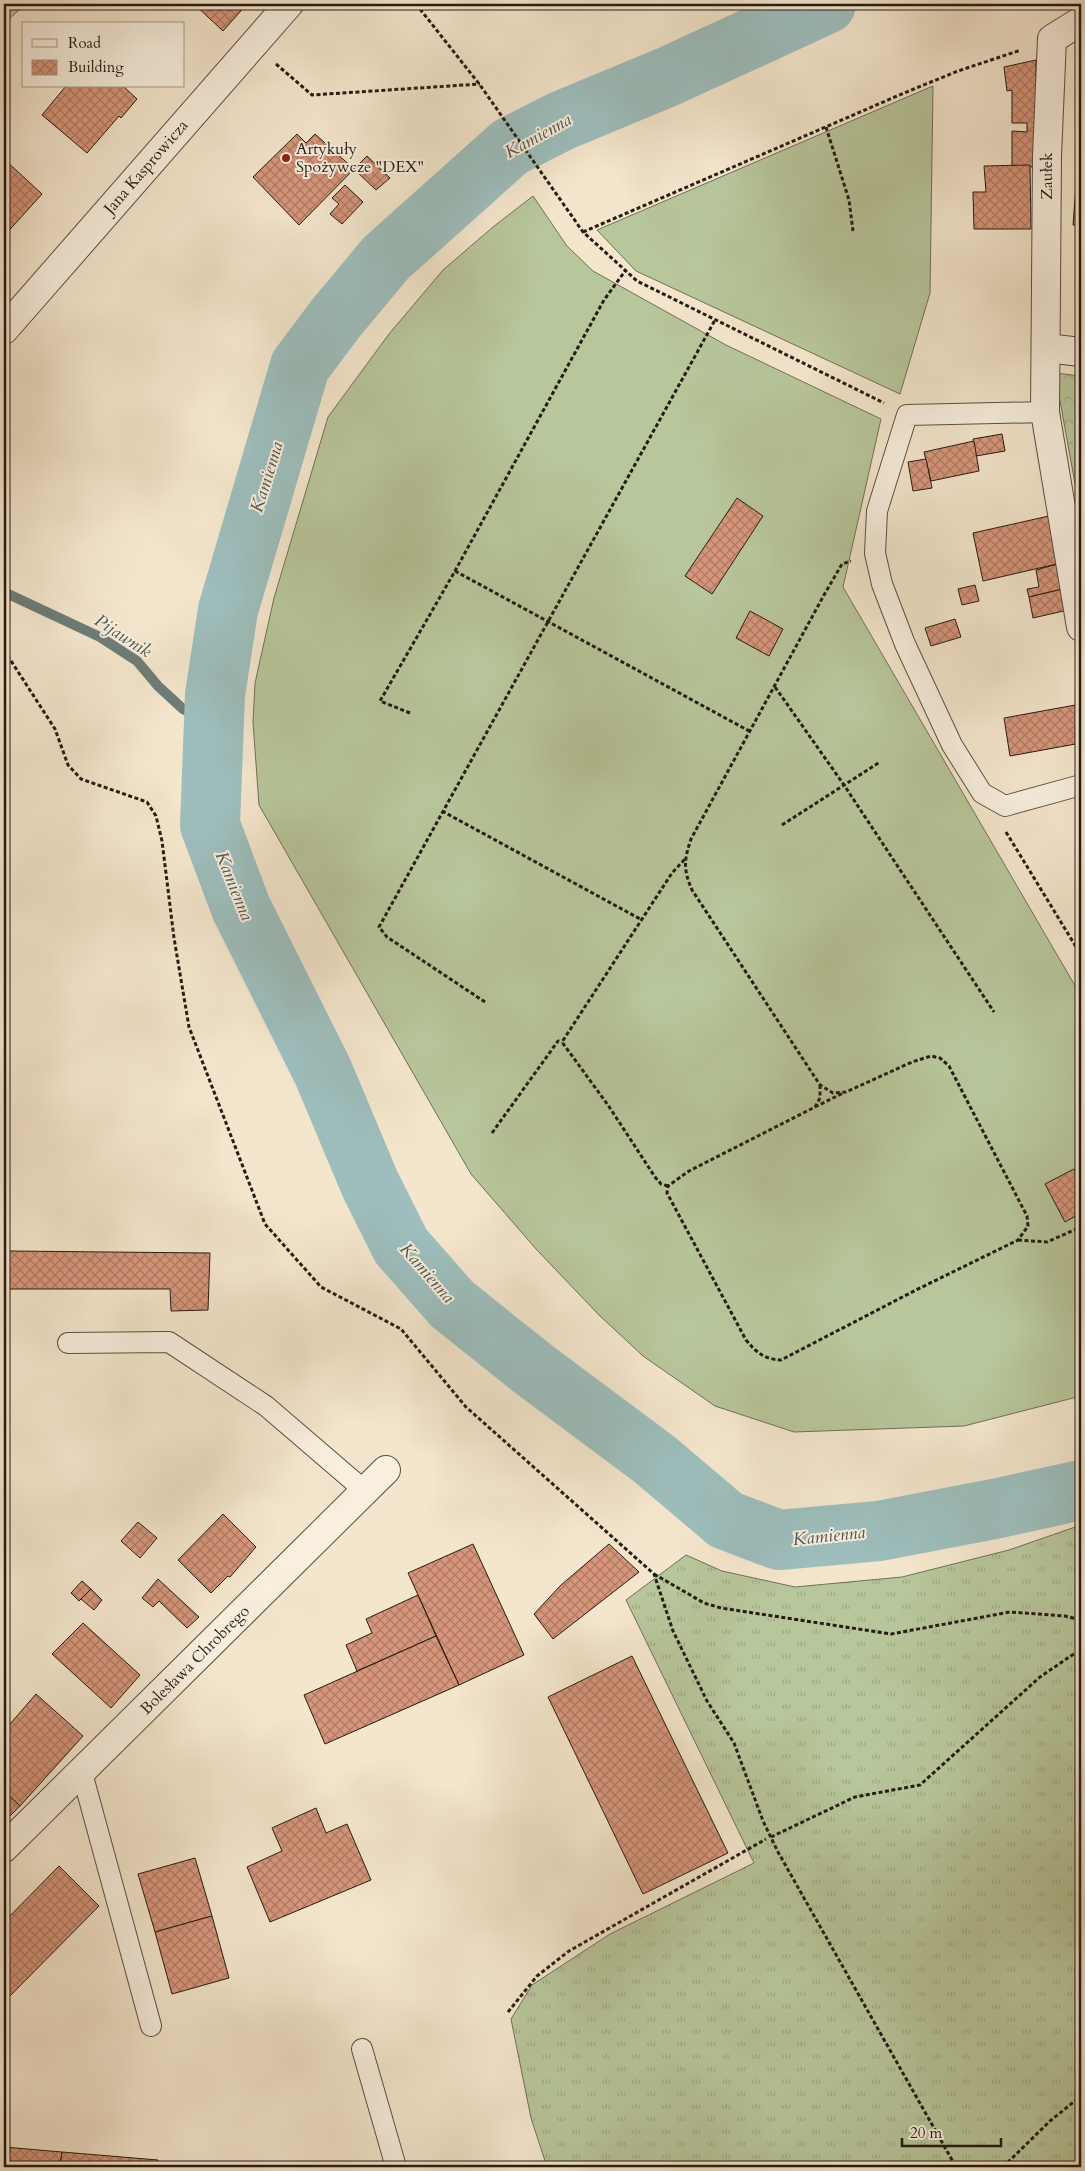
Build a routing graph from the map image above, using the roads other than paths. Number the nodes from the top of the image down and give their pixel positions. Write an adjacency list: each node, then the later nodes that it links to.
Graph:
1 (289, 4): 3 (street, Jana Kasprowicza)
2 (1081, 21): 4 (street, Zaułek)
3 (4, 330)
4 (1046, 348): 5 (street); 6 (street, Zaułek)
5 (1081, 352)
6 (1045, 412): 7 (street, Zaułek); 8 (lane)
7 (1081, 627)
8 (1081, 785)
9 (68, 1343): 11 (lane)
10 (386, 1470): 11 (street, Bolesława Chrobrego)
11 (364, 1491): 12 (street, Bolesława Chrobrego)
12 (82, 1773): 13 (street, Bolesława Chrobrego); 14 (lane)
13 (4, 1848)
14 (152, 2026)
15 (362, 2049): 16 (lane)
16 (396, 2167)

